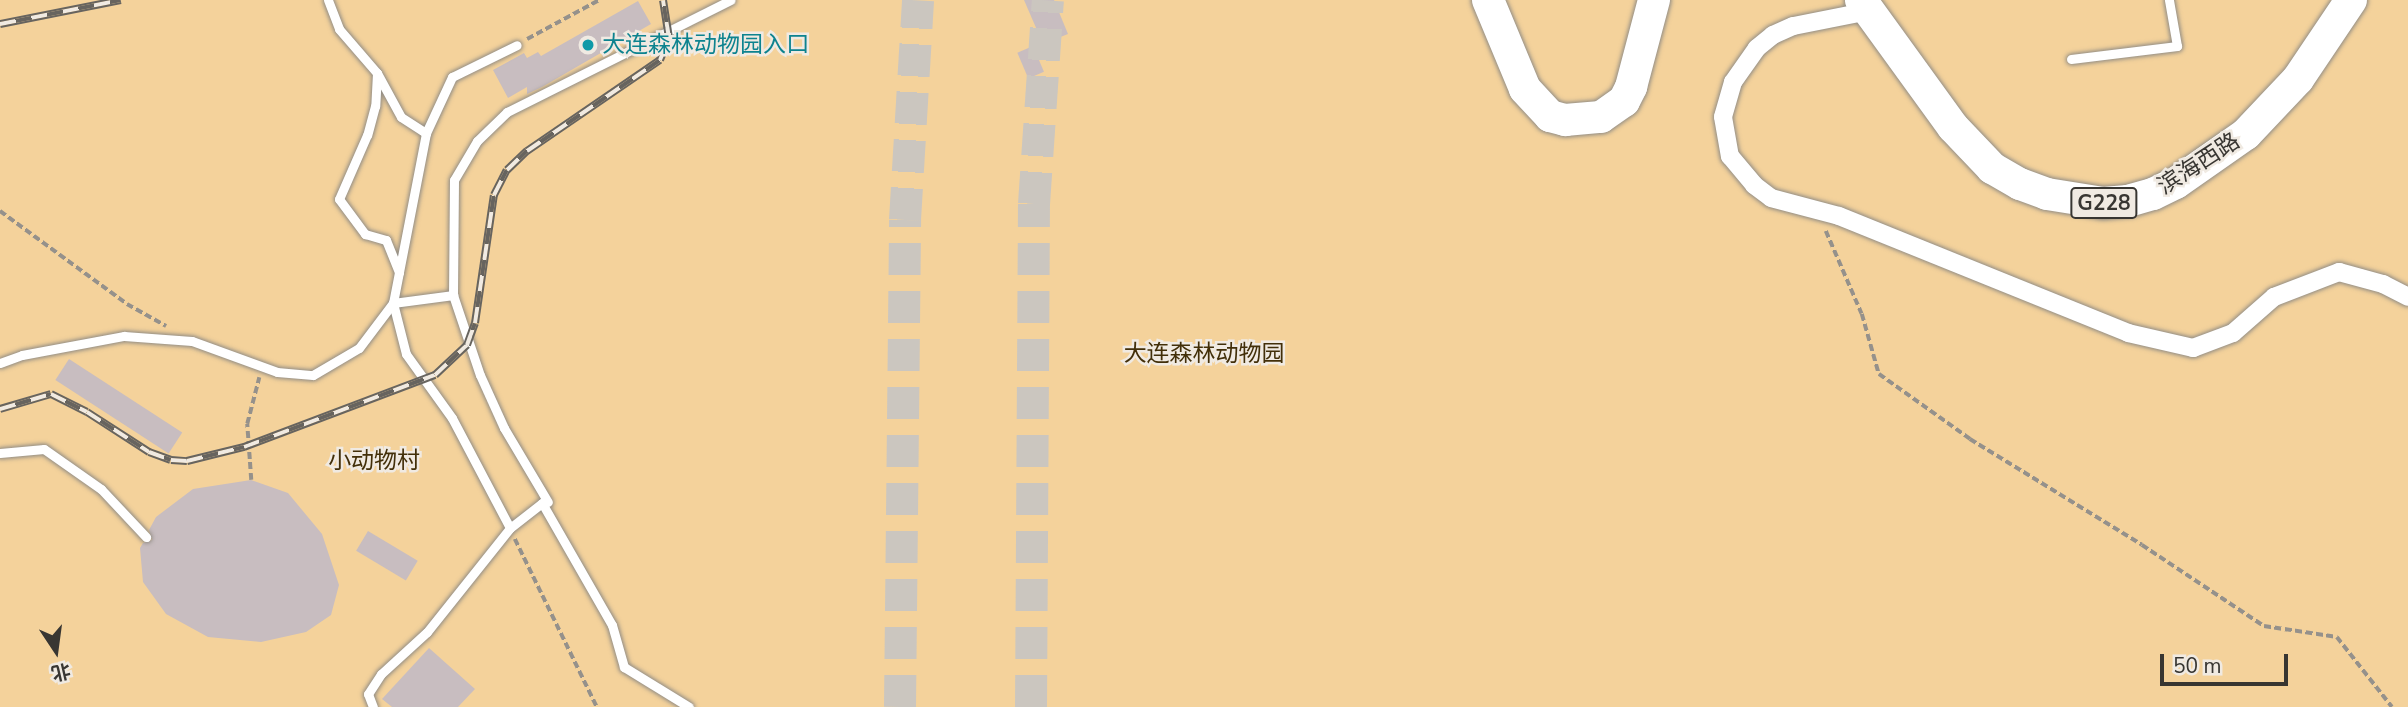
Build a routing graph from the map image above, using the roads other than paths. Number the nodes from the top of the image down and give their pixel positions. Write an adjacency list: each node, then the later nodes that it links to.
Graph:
1 (327, 0): 10 (lane)
2 (731, 0): 13 (lane)
3 (1488, 0): 4 (highway)
4 (1654, 0)
5 (2169, 0): 9 (lane)
6 (2351, 0): 7 (highway, 滨海西路 / G228)
7 (1865, 5): 14 (street)
8 (517, 45): 11 (lane)
9 (2071, 59)
10 (377, 72): 11 (lane); 12 (lane)
11 (426, 133): 12 (lane)
12 (399, 273): 15 (lane)
13 (453, 295): 15 (lane); 18 (lane)
14 (2408, 298)
15 (393, 303): 16 (lane); 19 (lane)
16 (0, 363)
17 (0, 453): 20 (lane)
18 (548, 502)
19 (510, 528): 21 (lane); 22 (lane)
20 (146, 537)
21 (373, 707)
22 (689, 707)

